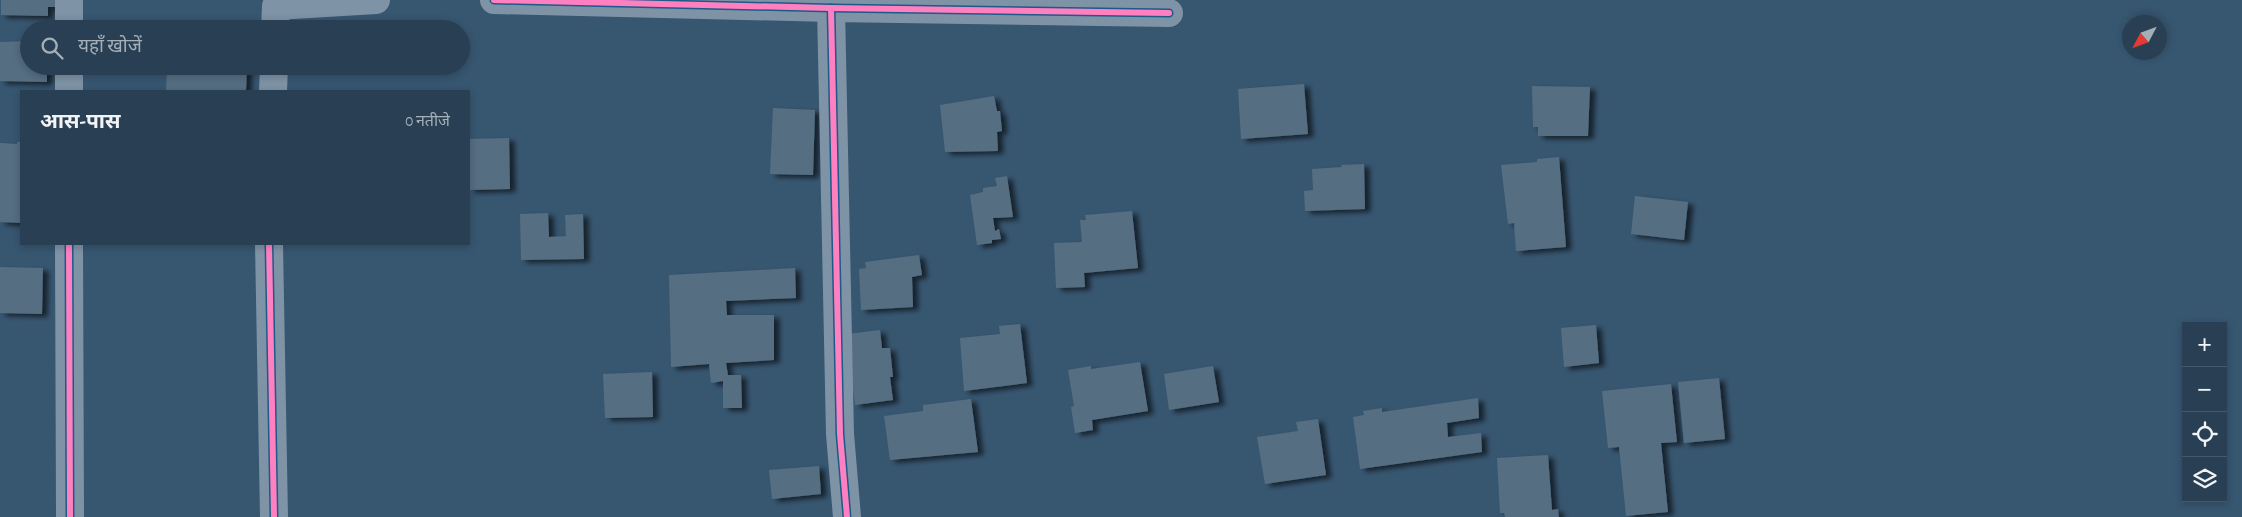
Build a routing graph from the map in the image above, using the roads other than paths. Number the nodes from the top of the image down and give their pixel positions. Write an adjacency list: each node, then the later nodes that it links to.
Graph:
1 (69, 0): 6 (street)
2 (376, 0): 7 (street)
3 (494, 0): 4 (street)
4 (831, 8): 5 (street); 16 (street)
5 (1169, 13)
6 (69, 20)
7 (275, 20)
8 (69, 75): 10 (street)
9 (274, 75): 11 (street)
10 (69, 90)
11 (273, 90)
12 (69, 245): 14 (street)
13 (269, 245): 15 (street)
14 (70, 517)
15 (274, 517)
16 (847, 517)

